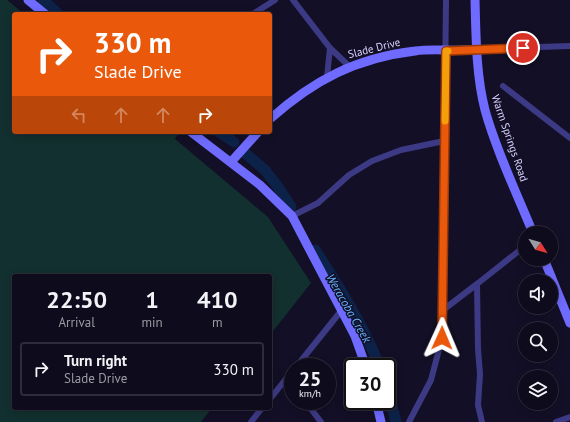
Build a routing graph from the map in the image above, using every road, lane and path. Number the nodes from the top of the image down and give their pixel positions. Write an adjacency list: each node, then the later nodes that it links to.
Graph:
1 (28, 0): 6 (street)
2 (276, 0): 7 (street)
3 (293, 0): 9 (street)
4 (446, 0): 11 (street)
5 (475, 0): 10 (street, Warm Springs Road)
6 (43, 12)
7 (256, 12)
8 (570, 46): 10 (street)
9 (330, 48): 12 (street); 13 (street)
10 (477, 50): 11 (street, Slade Drive); 22 (street, Warm Springs Road)
11 (446, 51): 12 (street, Slade Drive); 19 (street)
12 (349, 66): 13 (street, Slade Drive)
13 (326, 77): 15 (street, Slade Drive)
14 (503, 86): 18 (street)
15 (272, 117)
16 (194, 134): 20 (street)
17 (256, 134): 20 (street)
18 (570, 138)
19 (444, 141): 21 (street); 26 (street)
20 (230, 162): 21 (street)
21 (292, 216): 27 (street)
22 (530, 226)
23 (518, 252): 25 (street)
24 (547, 266): 28 (street)
25 (477, 284): 26 (street); 41 (street)
26 (443, 310): 40 (street)
27 (341, 311): 29 (street); 30 (street)
28 (570, 323)
29 (303, 358)
30 (363, 358)
31 (283, 383): 32 (street)
32 (272, 397)
33 (260, 410): 37 (street)
34 (312, 410): 38 (street)
35 (378, 410): 39 (street)
36 (570, 416): 42 (street)
37 (251, 422)
38 (321, 422)
39 (381, 422)
40 (409, 422)
41 (482, 422)
42 (556, 422)

